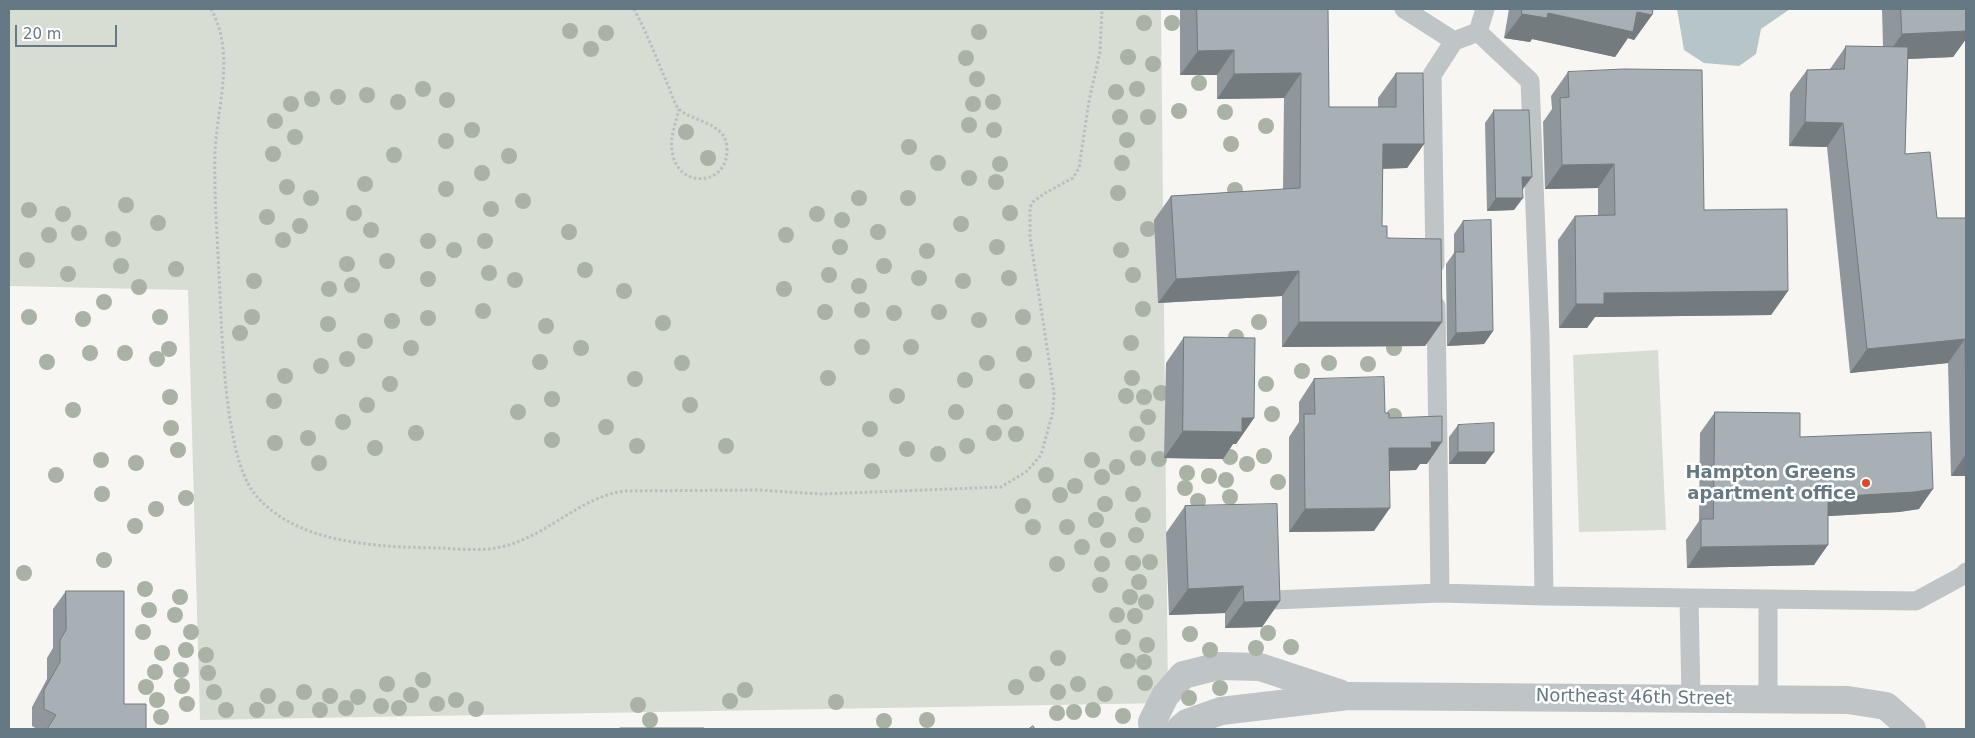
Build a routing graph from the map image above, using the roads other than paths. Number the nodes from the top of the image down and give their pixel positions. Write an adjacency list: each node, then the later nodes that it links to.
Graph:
1 (1404, 9): 4 (lane)
2 (1485, 9): 3 (lane)
3 (1478, 32): 4 (lane); 7 (lane)
4 (1454, 41): 6 (lane)
5 (1966, 572): 9 (lane)
6 (1440, 593): 7 (lane); 10 (lane)
7 (1544, 596): 8 (lane)
8 (1689, 598): 9 (lane); 12 (lane)
9 (1768, 599): 13 (lane)
10 (1274, 600)
11 (1348, 696): 12 (street, Northeast 46th Street); 14 (street, Northeast 46th Street); 15 (street, Northeast 46th Street)
12 (1691, 698): 13 (street, Northeast 46th Street)
13 (1768, 699): 16 (street, Northeast 46th Street)
14 (1153, 729)
15 (1180, 729)
16 (1912, 729)

